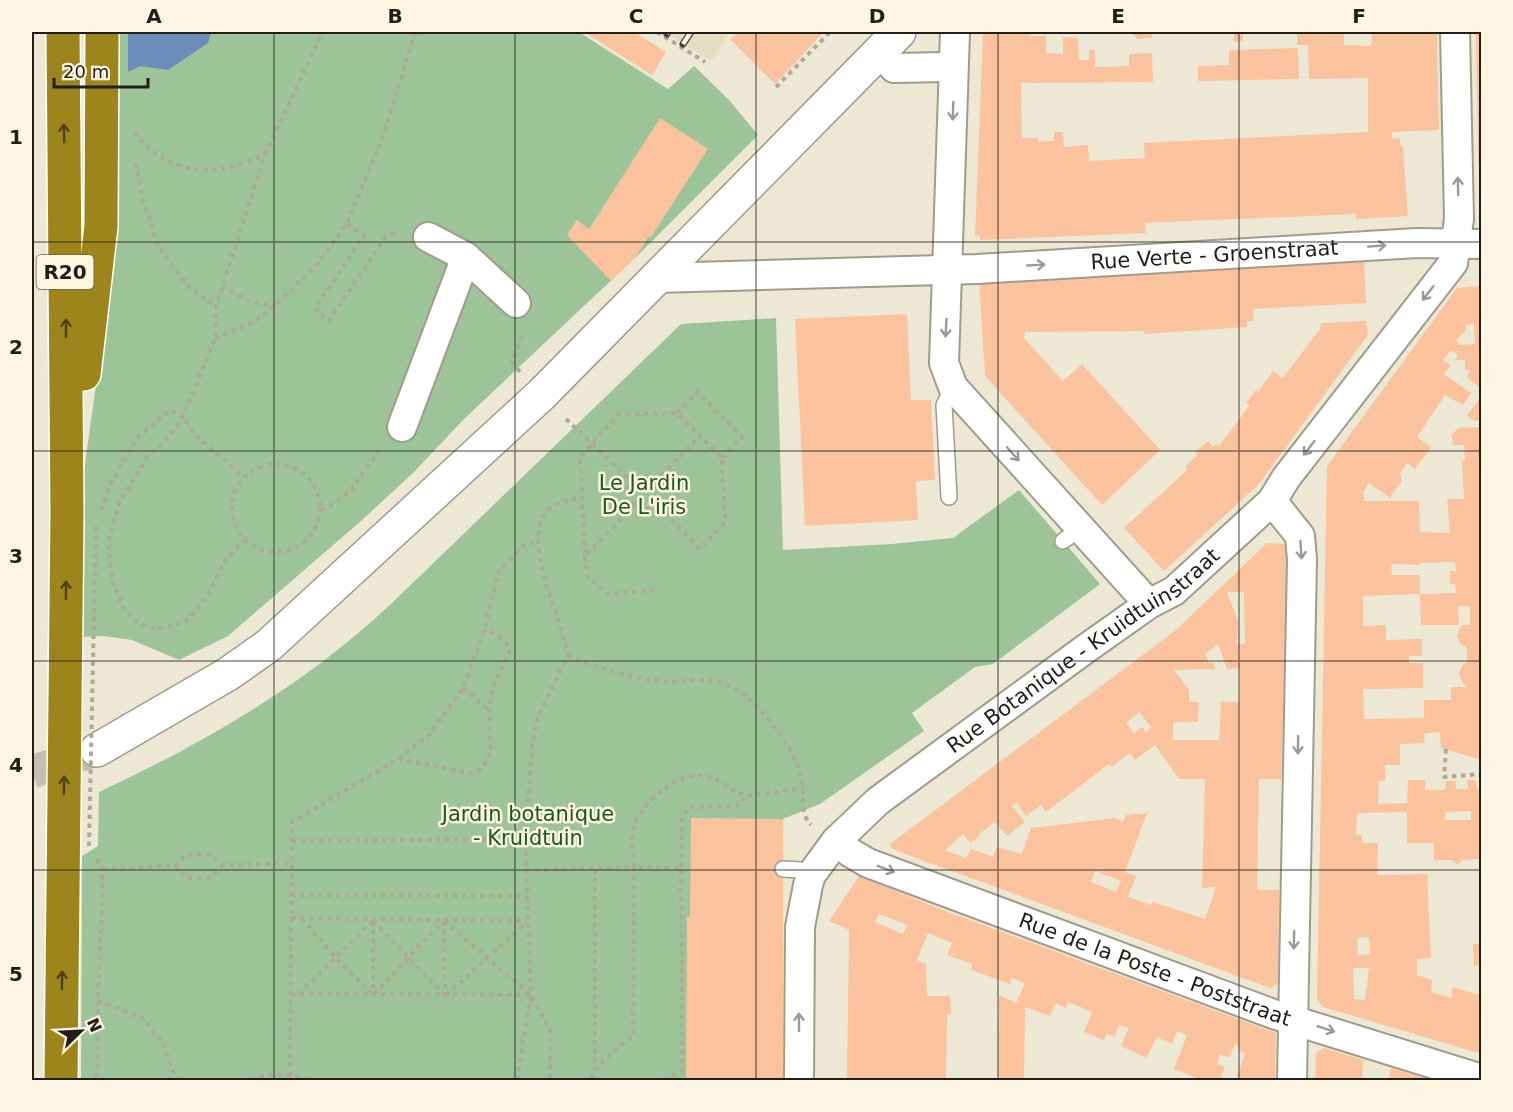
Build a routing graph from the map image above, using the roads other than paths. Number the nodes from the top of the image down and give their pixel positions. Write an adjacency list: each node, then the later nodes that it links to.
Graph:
1 (63, 32): 18 (highway, R20, one-way to 1)
2 (102, 32): 18 (highway, R20)
3 (900, 32): 12 (street)
4 (955, 32): 11 (street, one-way to 11)
5 (1455, 32): 9 (street, Rue Botanique - Kruidtuinstraat, one-way to 5)
6 (945, 67): 7 (street)
7 (894, 68)
8 (428, 237): 10 (street)
9 (1469, 244): 11 (street, Rue Verte - Groenstraat, one-way to 9); 17 (street, Rue Botanique - Kruidtuinstraat, one-way to 17)
10 (466, 257): 13 (street); 15 (street)
11 (948, 269): 12 (street, Rue Verte - Groenstraat); 14 (street, one-way to 14)
12 (657, 278): 20 (street)
13 (516, 303)
14 (953, 387): 16 (lane); 19 (street, one-way to 19)
15 (402, 427)
16 (950, 497)
17 (1272, 501): 19 (street, Rue Botanique - Kruidtuinstraat); 24 (street, one-way to 24)
18 (82, 519): 26 (highway, R20, one-way to 18)
19 (1149, 604): 21 (street, Rue Botanique - Kruidtuinstraat)
20 (97, 750)
21 (836, 841): 23 (street, Rue Botanique - Kruidtuinstraat); 24 (street, Rue de la Poste - Poststraat, one-way to 24)
22 (783, 869): 23 (lane)
23 (811, 875): 27 (street, Rue Botanique - Kruidtuinstraat, one-way to 23)
24 (1292, 1020): 25 (street, Rue de la Poste - Poststraat, one-way to 25); 28 (street)
25 (1482, 1079)
26 (61, 1080)
27 (799, 1080)
28 (1292, 1080)

